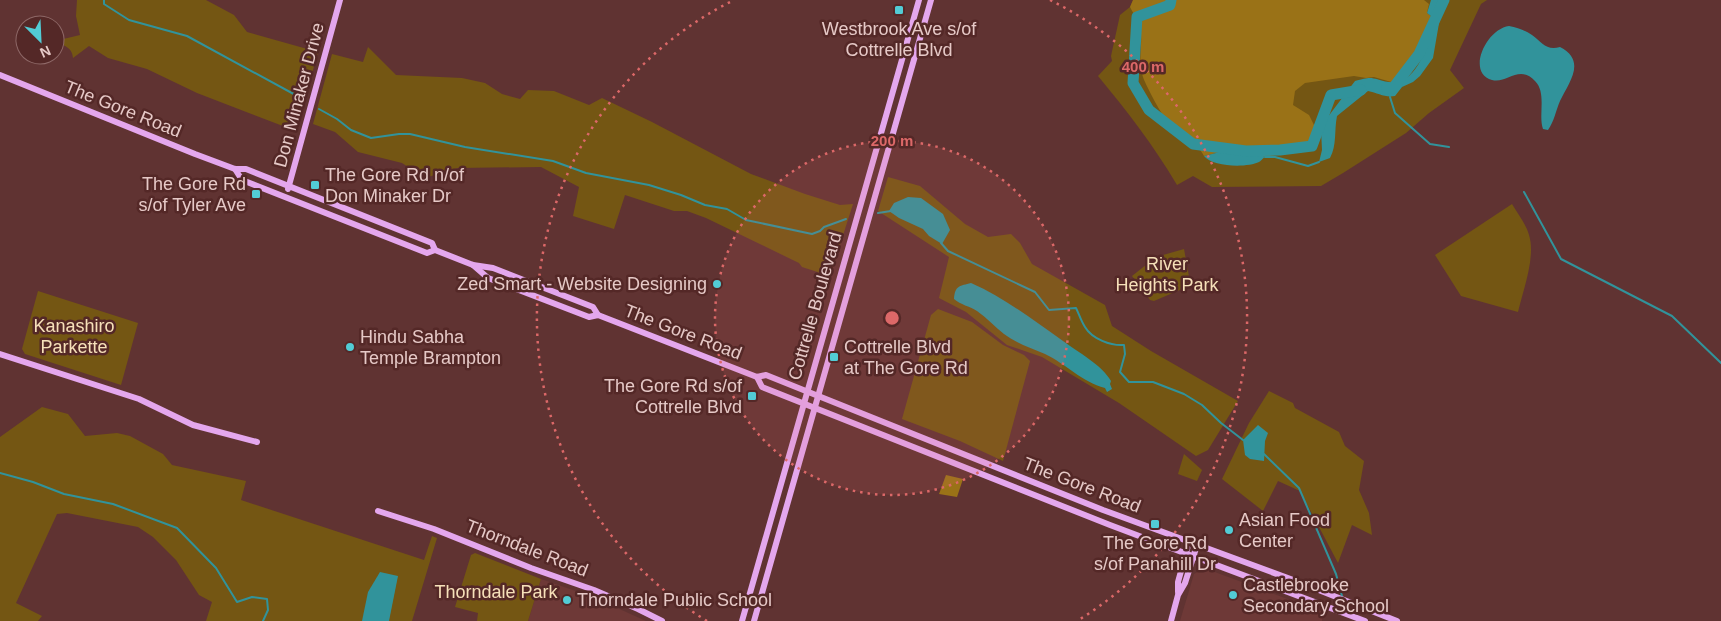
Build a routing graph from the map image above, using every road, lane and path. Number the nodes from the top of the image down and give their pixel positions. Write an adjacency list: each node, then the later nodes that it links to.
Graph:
1 (340, 0): 6 (main road, Don Minaker Drive)
2 (919, 0): 13 (main road, Cottrelle Boulevard)
3 (931, 0): 14 (main road, Cottrelle Boulevard)
4 (0, 75): 5 (main road, The Gore Road)
5 (235, 169): 6 (main road, The Gore Road); 7 (main road, The Gore Road)
6 (289, 186): 7 (main road, Don Minaker Drive); 8 (main road, The Gore Road)
7 (286, 197): 8 (main road, The Gore Road)
8 (434, 250): 9 (main road, The Gore Road)
9 (473, 265): 10 (main road, The Gore Road); 10 (main road, The Gore Road)
10 (598, 315): 12 (main road, The Gore Road)
11 (0, 354): 17 (main road)
12 (757, 377): 13 (main road, The Gore Road); 15 (main road, The Gore Road)
13 (806, 392): 14 (main road, The Gore Road); 15 (main road, Cottrelle Boulevard)
14 (817, 396): 16 (main road, Cottrelle Boulevard); 18 (main road, The Gore Road)
15 (803, 403): 16 (main road, The Gore Road); 30 (main road, Cottrelle Boulevard)
16 (814, 407): 19 (main road, The Gore Road); 31 (main road, Cottrelle Boulevard)
17 (257, 442)
18 (980, 461): 19 (main road); 20 (main road, The Gore Road)
19 (975, 472): 22 (main road, The Gore Road)
20 (1088, 504): 22 (main road); 23 (main road, The Gore Road)
21 (378, 511): 29 (main road, Thorndale Road)
22 (1084, 515): 25 (main road, The Gore Road)
23 (1188, 542): 24 (main road, The Gore Road); 25 (main road)
24 (1197, 545): 26 (main road); 33 (main road, The Gore Road)
25 (1186, 554): 26 (main road, The Gore Road); 27 (main road)
26 (1193, 556): 27 (main road); 28 (main road, The Gore Road)
27 (1178, 595): 32 (main road)
28 (1362, 620)
29 (662, 621)
30 (742, 621)
31 (754, 621)
32 (1171, 621)
33 (1397, 621)

